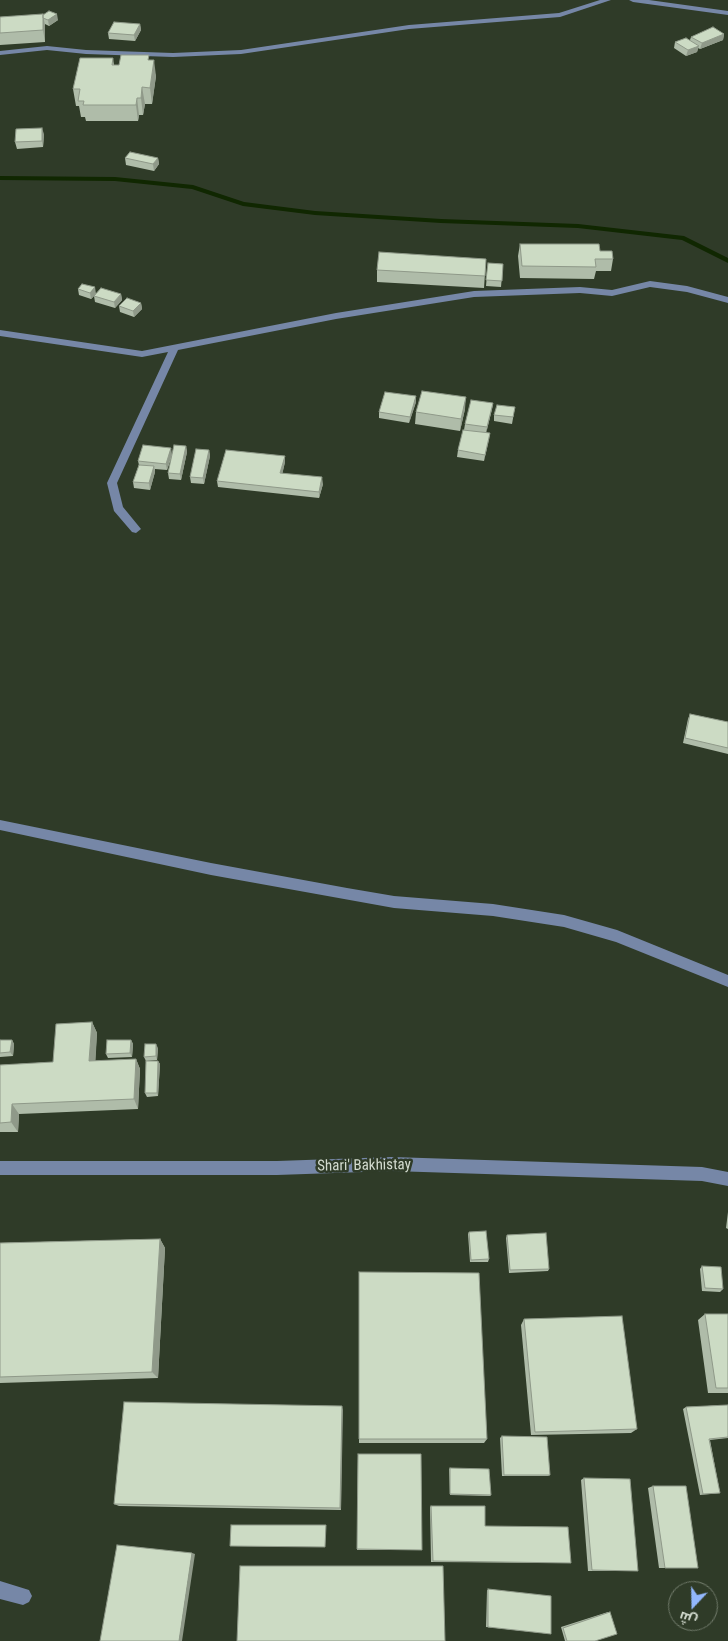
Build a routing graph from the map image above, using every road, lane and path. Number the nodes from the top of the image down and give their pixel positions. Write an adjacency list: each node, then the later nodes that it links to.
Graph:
1 (607, 0): 4 (street)
2 (633, 0): 3 (street)
3 (728, 13)
4 (0, 53)
5 (728, 300): 7 (street)
6 (0, 333): 7 (street)
7 (175, 347): 8 (street)
8 (136, 529)
9 (0, 825): 10 (street)
10 (728, 981)
11 (0, 1168): 12 (street, Shari' Bakhistay)
12 (728, 1179)
13 (0, 1590): 14 (street)
14 (23, 1596)

